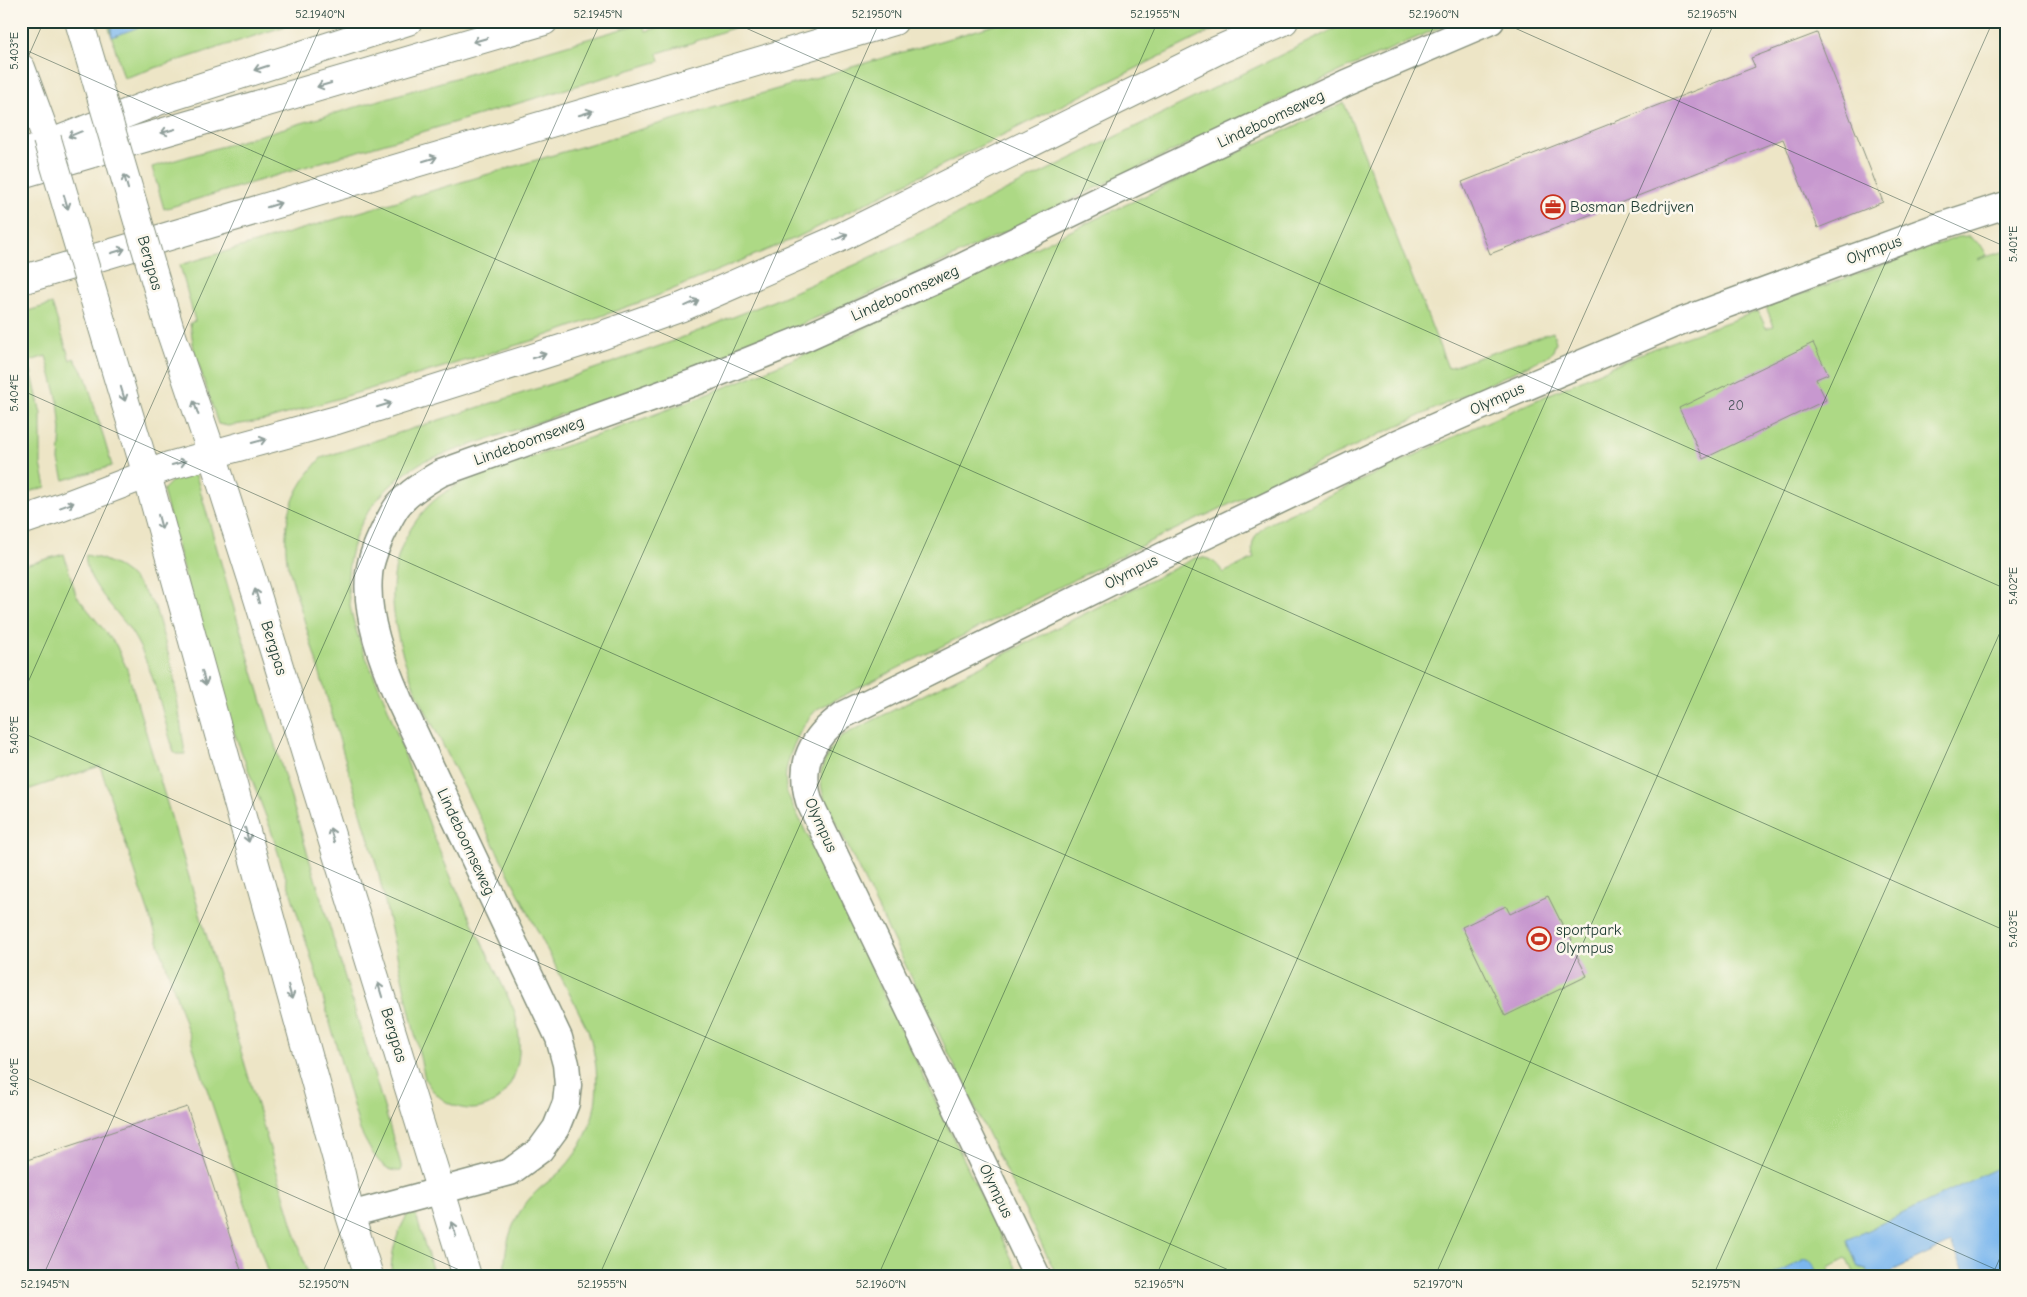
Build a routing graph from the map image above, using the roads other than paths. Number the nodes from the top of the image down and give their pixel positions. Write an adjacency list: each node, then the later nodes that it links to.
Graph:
1 (79, 21): 12 (main road, Bergpas, one-way to 1, bridge)
2 (408, 21): 8 (main road, one-way to 8)
3 (544, 21): 9 (main road, one-way to 9)
4 (894, 21): 11 (main road, one-way to 4)
5 (1284, 21): 12 (main road, one-way to 5)
6 (1490, 21): 15 (street, Lindeboomseweg)
7 (21, 68): 13 (main road, one-way to 13, bridge)
8 (21, 155)
9 (21, 174)
10 (2006, 206): 19 (street, Olympus)
11 (21, 280)
12 (212, 454): 13 (main road, one-way to 12); 15 (main road, Bergpas, one-way to 12)
13 (148, 475): 14 (main road, one-way to 13); 16 (main road, one-way to 16)
14 (21, 521)
15 (442, 1190): 16 (street, Lindeboomseweg); 18 (main road, Bergpas, one-way to 15)
16 (350, 1216): 17 (main road)
17 (369, 1276)
18 (468, 1276)
19 (1037, 1276)

